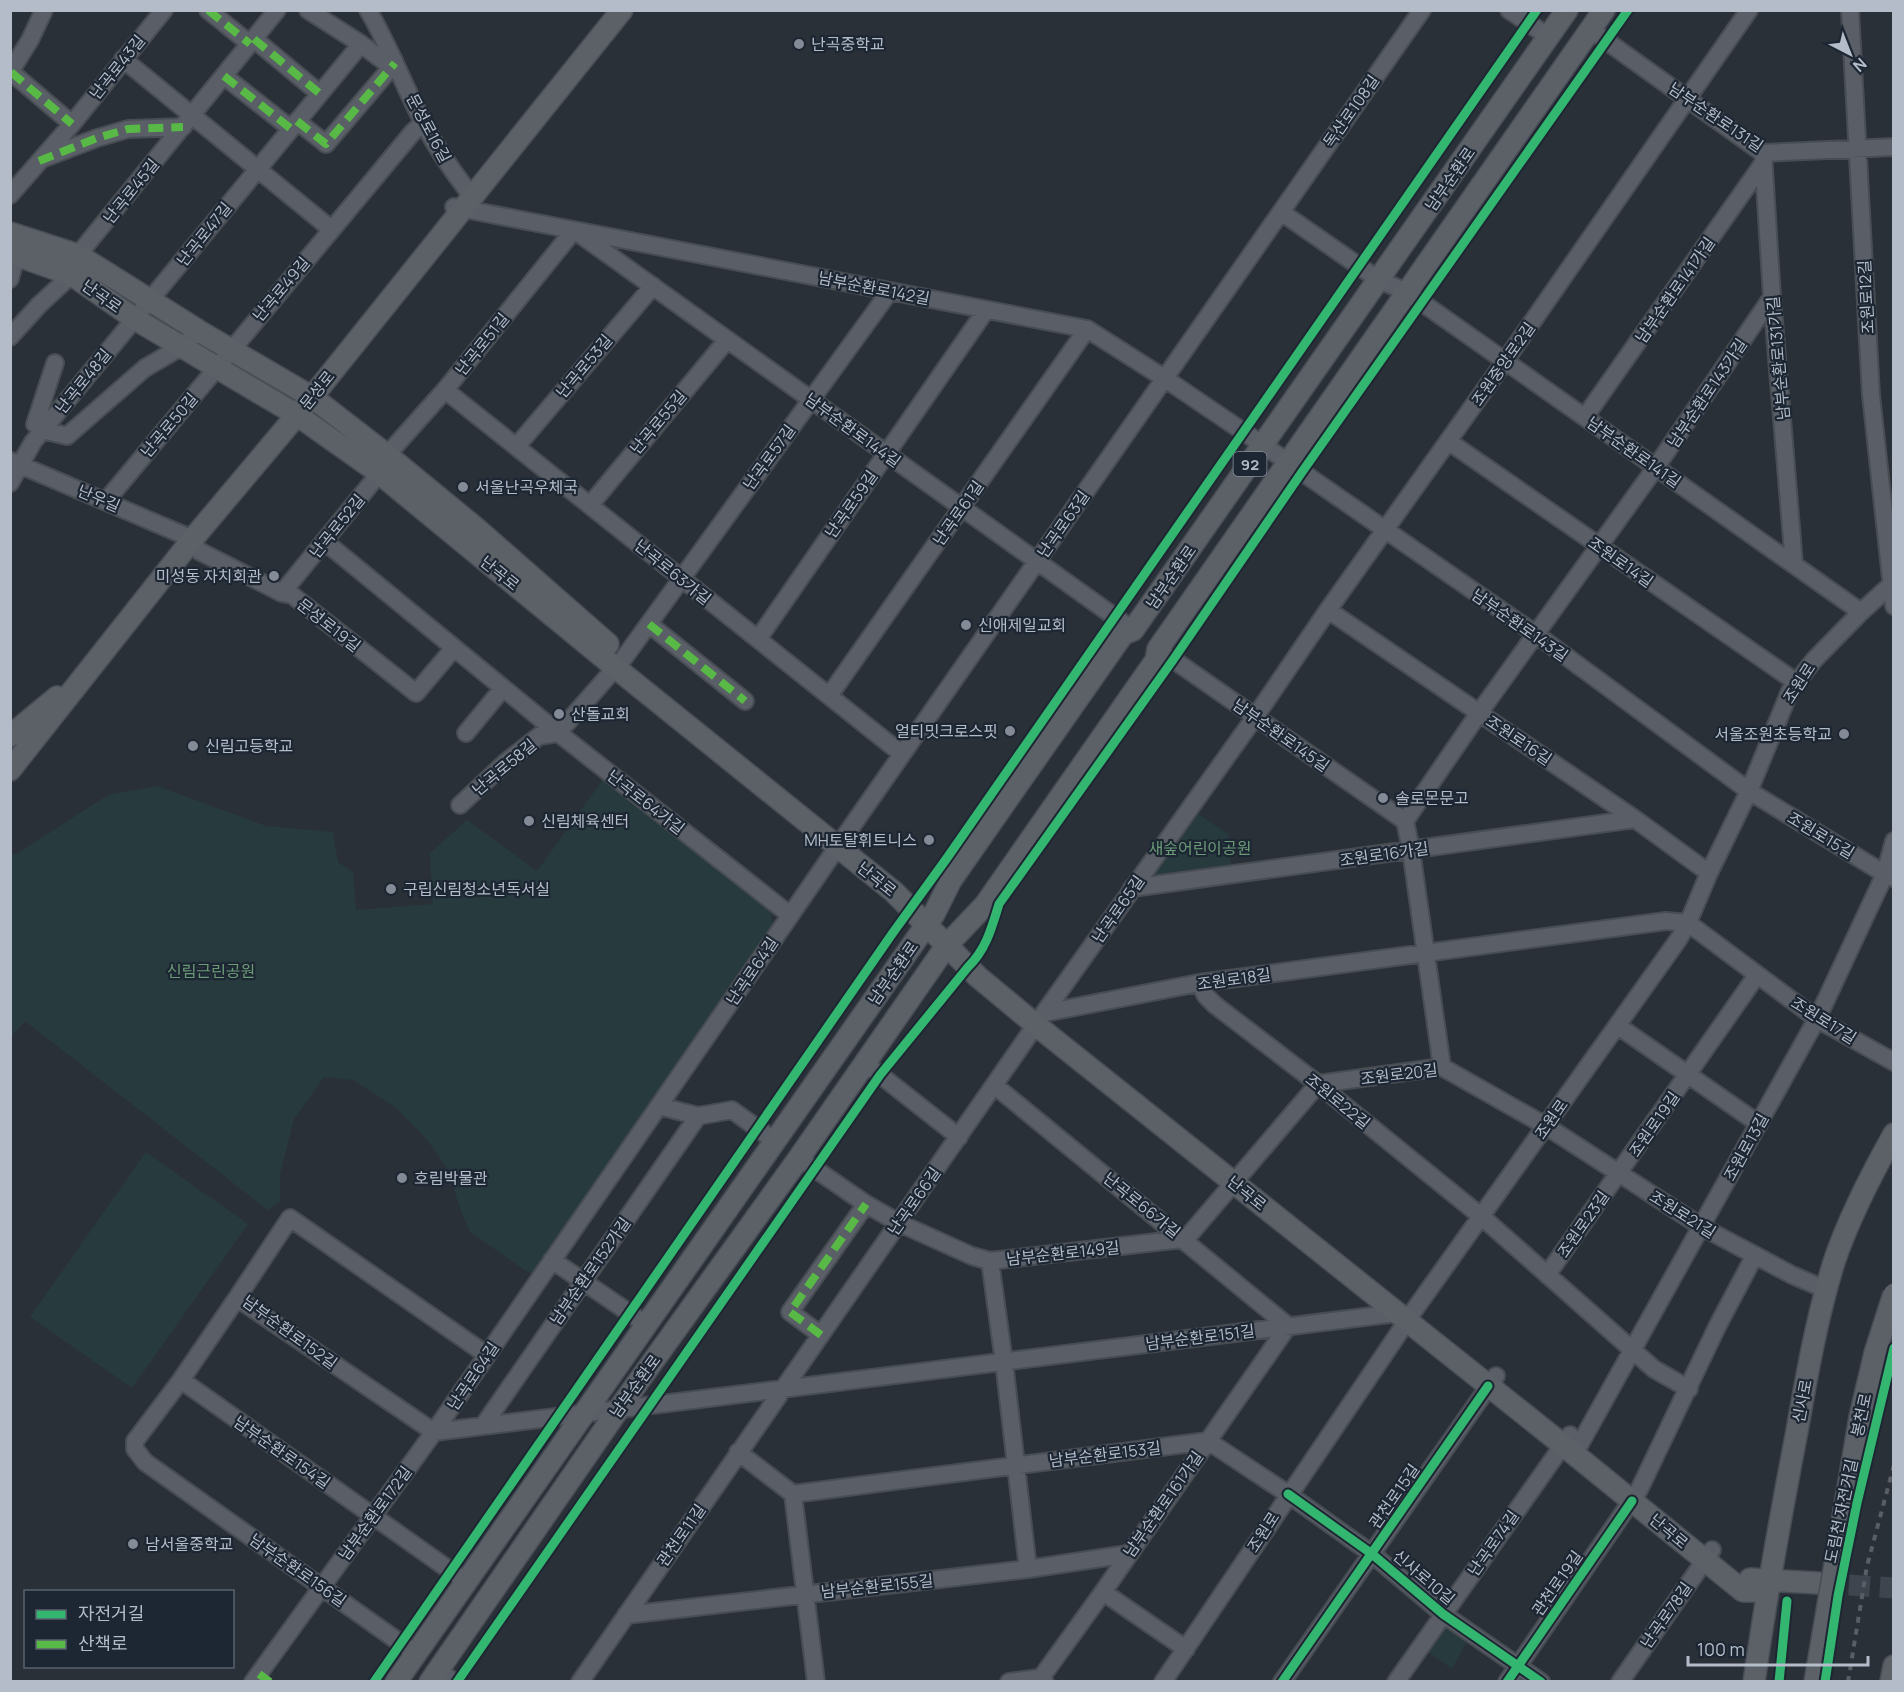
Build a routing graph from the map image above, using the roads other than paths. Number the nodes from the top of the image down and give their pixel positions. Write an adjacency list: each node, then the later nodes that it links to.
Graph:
1 (44, 10): 21 (street)
2 (164, 10): 19 (street, 난곡로43길)
3 (208, 10): 17 (street)
4 (277, 10): 17 (street, 난곡로45길)
5 (308, 10): 18 (street)
6 (368, 10): 20 (street, 문성로16길)
7 (612, 10): 35 (main road, 문성로)
8 (622, 10): 35 (main road, 문성로)
9 (1422, 10): 36 (street, 독산로108길)
10 (1509, 10): 16 (street)
11 (1568, 10): 16 (main road, 남부순환로 / 92)
12 (1604, 10): 15 (main road, 남부순환로 / 92)
13 (1749, 10): 24 (street, 조원중앙로2길)
14 (1850, 10): 30 (street, 조원로12길)
15 (1591, 30): 24 (street, 남부순환로131길); 45 (main road, 남부순환로 / 92)
16 (1549, 37): 42 (main road, 남부순환로 / 92)
17 (252, 42): 22 (street, 난곡로45길); 23 (street)
18 (361, 44): 20 (street); 23 (street, 난곡로47길)
19 (123, 60): 25 (street); 27 (street, 난곡로43길)
20 (395, 62): 26 (street, 문성로16길); 28 (street)
21 (11, 72): 27 (street)
22 (224, 76): 25 (street, 난곡로45길); 28 (street)
23 (319, 93): 28 (street, 난곡로47길)
24 (1687, 99): 31 (street, 남부순환로131길); 56 (street, 조원중앙로2길)
25 (187, 121): 32 (street); 33 (street); 40 (street, 난곡로45길)
26 (423, 123): 35 (street, 문성로16길); 37 (street, 난곡로49길)
27 (72, 124): 32 (street, 난곡로43길)
28 (294, 124): 33 (street, 난곡로47길)
29 (1893, 147): 30 (street, 남부순환로131길)
30 (1858, 149): 31 (street, 남부순환로131길); 85 (street, 조원로12길)
31 (1764, 158): 46 (street, 남부순환로131가길); 64 (street, 남부순환로141가길)
32 (39, 161): 34 (street, 난곡로43길)
33 (258, 168): 37 (street); 47 (street, 난곡로47길)
34 (10, 195)
35 (461, 202): 38 (street, 남부순환로142길); 61 (main road, 문성로)
36 (1281, 212): 42 (street, 남부순환로141길); 59 (street, 난곡로63길)
37 (331, 229): 55 (street, 난곡로49길)
38 (574, 230): 43 (street, 남부순환로144길); 44 (street, 남부순환로142길); 60 (street, 난곡로51길)
39 (15, 244): 40 (main road, 난곡로); 41 (street)
40 (79, 264): 47 (main road, 난곡로); 49 (main road, 난곡로); 52 (street, 난곡로45길)
41 (10, 279)
42 (1379, 280): 45 (street, 남부순환로141길); 67 (main road, 남부순환로 / 92)
43 (653, 286): 53 (street, 남부순환로144길); 68 (street, 난곡로53길)
44 (890, 291): 48 (street, 남부순환로142길); 62 (street, 난곡로57길)
45 (1407, 292): 56 (street, 남부순환로141길); 70 (main road, 남부순환로 / 92)
46 (1772, 297): 73 (street, 남부순환로143가길); 83 (street, 남부순환로131가길)
47 (150, 301): 49 (street, 난곡로48길); 51 (main road, 난곡로)
48 (986, 310): 50 (street, 남부순환로142길); 69 (street, 난곡로59길)
49 (135, 319): 54 (main road, 난곡로); 65 (street, 난곡로48길)
50 (1087, 329): 59 (street, 남부순환로142길); 77 (street, 난곡로61길)
51 (199, 331): 54 (street); 55 (main road, 난곡로)
52 (10, 337)
53 (727, 339): 62 (street, 남부순환로144길); 76 (street, 난곡로55길)
54 (181, 347): 58 (main road, 난곡로); 65 (street)
55 (231, 349): 58 (street, 난곡로50길); 61 (main road, 난곡로)
56 (1505, 362): 64 (street, 남부순환로141길); 66 (street, 조원중앙로2길)
57 (55, 363): 65 (street)
58 (216, 368): 63 (main road, 난곡로); 75 (street, 난곡로50길)
59 (1164, 378): 67 (street, 남부순환로142길); 82 (street, 난곡로63길)
60 (445, 390): 68 (street, 난곡로63가길); 72 (street, 난곡로51길)
61 (308, 395): 63 (main road, 문성로); 72 (main road, 난곡로)
62 (811, 400): 69 (street, 남부순환로144길); 84 (street, 난곡로57길)
63 (294, 413): 72 (main road, 난곡로); 79 (main road, 문성로)
64 (1585, 417): 73 (street, 남부순환로141길)
65 (43, 430): 71 (street, 난곡로48길)
66 (1448, 441): 78 (street, 조원중앙로2길); 81 (street, 조원로14길)
67 (1263, 446): 70 (street, 남부순환로142길); 91 (main road, 남부순환로 / 92)
68 (516, 447): 76 (street, 난곡로63가길)
69 (886, 453): 77 (street, 남부순환로144길); 93 (street, 난곡로59길)
70 (1287, 462): 78 (street, 남부순환로143길); 95 (main road, 남부순환로 / 92)
71 (15, 463): 74 (street, 난곡로48길); 75 (street, 난우길)
72 (383, 464): 80 (street, 난곡로52길); 96 (main road, 난곡로)
73 (1656, 467): 81 (street, 남부순환로143가길); 83 (street, 남부순환로141길)
74 (10, 483)
75 (106, 501): 79 (street, 난우길)
76 (590, 505): 84 (street, 난곡로63가길)
77 (962, 508): 82 (street, 남부순환로144길); 100 (street, 난곡로61길)
78 (1384, 530): 88 (street, 조원중앙로2길); 92 (street, 남부순환로143길)
79 (190, 539): 86 (street, 문성로19길); 99 (main road, 문성로); 109 (main road, 문성로)
80 (324, 541): 86 (street, 난곡로52길); 94 (street, 난곡로64가길)
81 (1598, 547): 92 (street, 남부순환로143가길); 97 (street, 조원로14길)
82 (1036, 561): 91 (street, 남부순환로144길); 107 (street, 난곡로63길)
83 (1794, 564): 89 (street, 남부순환로141길)
84 (682, 579): 90 (street, 난곡로57길); 93 (street, 난곡로63가길)
85 (1893, 583): 87 (street); 89 (street, 조원로)
86 (282, 593): 94 (street, 문성로19길)
87 (1893, 606)
88 (1328, 610): 102 (street, 조원로16길); 103 (street, 조원중앙로2길)
89 (1861, 612): 97 (street, 조원로)
90 (649, 624): 96 (street, 난곡로57길); 101 (street)
91 (1133, 630): 121 (main road, 남부순환로 / 92)
92 (1537, 635): 102 (street, 남부순환로143가길); 110 (street, 남부순환로143길)
93 (758, 639): 100 (street, 난곡로63가길)
94 (453, 648): 98 (street, 난곡로64가길)
95 (1158, 649): 103 (street, 남부순환로145길); 123 (main road, 남부순환로 / 92)
96 (620, 663): 105 (street, 난곡로58길); 115 (main road, 난곡로)
97 (1796, 682): 110 (street, 조원로)
98 (503, 688): 104 (street); 105 (street, 난곡로64가길)
99 (62, 693): 106 (main road); 108 (main road, 문성로)
100 (829, 696): 107 (street, 난곡로63가길)
101 (745, 701)
102 (1479, 713): 112 (street, 조원로16길); 113 (street, 남부순환로143가길)
103 (1255, 717): 113 (street, 남부순환로145길); 119 (street, 난곡로65길)
104 (466, 733)
105 (558, 733): 111 (street, 난곡로58길); 120 (street, 난곡로64가길)
106 (10, 736)
107 (902, 754): 115 (street, 난곡로63길)
108 (10, 756)
109 (10, 770)
110 (1749, 791): 117 (street, 조원로); 118 (street, 조원로15길)
111 (460, 805)
112 (1635, 819): 116 (street, 조원로16가길); 117 (street, 조원로16길)
113 (1405, 821): 116 (street)
114 (1893, 841): 118 (street, 조원로13길)
115 (841, 842): 120 (street, 난곡로64길); 121 (main road, 난곡로)
116 (1411, 850): 119 (street, 조원로16가길); 124 (street)
117 (1709, 873): 122 (street, 조원로)
118 (1889, 876): 128 (street, 조원로13길)
119 (1132, 888): 127 (street, 난곡로65길)
120 (790, 915): 136 (street, 난곡로64길)
121 (932, 918): 123 (main road, 난곡로); 142 (main road, 남부순환로 / 92)
122 (1688, 923): 124 (street, 조원로18길); 125 (street, 조원로17길); 129 (street, 조원로)
123 (951, 941): 127 (main road, 난곡로); 131 (main road, 남부순환로 / 92)
124 (1425, 953): 126 (street, 조원로18길); 132 (street)
125 (1757, 975): 128 (street, 조원로17길); 133 (street)
126 (1199, 983): 127 (street, 조원로18길); 134 (street, 조원로22길)
127 (1040, 1019): 135 (street, 난곡로66길); 145 (main road, 난곡로)
128 (1817, 1019): 130 (street, 조원로17길); 138 (street, 조원로13길)
129 (1616, 1027): 133 (street, 조원로19길); 139 (street, 조원로)
130 (1893, 1062)
131 (865, 1063): 141 (street); 143 (main road, 남부순환로 / 92)
132 (1442, 1067): 134 (street, 조원로20길); 139 (street, 조원로20길)
133 (1688, 1075): 138 (street, 조원로19길); 144 (street, 조원로19길)
134 (1318, 1084): 145 (street); 147 (street, 조원로22길)
135 (994, 1085): 141 (street, 난곡로66길); 150 (street, 난곡로66가길)
136 (659, 1106): 137 (street); 152 (street, 난곡로64길)
137 (698, 1116): 142 (street); 155 (street, 남부순환로152가길)
138 (1759, 1124): 149 (street, 조원로13길)
139 (1546, 1126): 144 (street, 조원로21길); 147 (street, 조원로)
140 (1893, 1134): 156 (main road, 신사로)
141 (959, 1137): 148 (street, 난곡로66길)
142 (776, 1141): 160 (main road, 남부순환로 / 92)
143 (799, 1158): 146 (street, 남부순환로149길); 170 (main road, 남부순환로 / 92)
144 (1619, 1173): 149 (street, 조원로21길); 154 (street, 조원로23길)
145 (1238, 1178): 150 (street); 159 (main road, 난곡로)
146 (866, 1204): 148 (street, 남부순환로149길); 162 (street)
147 (1482, 1217): 154 (street, 조원로23길); 159 (street, 조원로)
148 (898, 1223): 153 (street, 남부순환로149길); 162 (street, 난곡로66길)
149 (1702, 1227): 151 (street, 조원로21길); 163 (street, 조원로13길)
150 (1184, 1239): 153 (street, 남부순환로149길); 161 (street, 난곡로66가길)
151 (1755, 1255): 156 (street, 조원로21길); 169 (street, 관천로19길)
152 (552, 1260): 155 (street); 164 (street, 난곡로64길)
153 (990, 1261): 165 (street)
154 (1547, 1275): 163 (street, 조원로23길)
155 (582, 1281): 160 (street); 172 (street, 남부순환로152가길)
156 (1827, 1290): 189 (main road, 신사로)
157 (1893, 1294): 212 (main road, 봉천로, bridge)
158 (237, 1298): 164 (street, 남부순환로152길); 166 (street); 173 (street, 남부순환로152길)
159 (1407, 1314): 161 (street, 남부순환로151길); 167 (main road, 난곡로); 179 (street, 조원로)
160 (647, 1325): 171 (main road, 남부순환로 / 92)
161 (1288, 1326): 165 (street, 남부순환로151길); 174 (street, 남부순환로161가길)
162 (822, 1335): 168 (street, 난곡로66길)
163 (1631, 1351): 169 (street, 조원로23길); 175 (street, 조원로13길)
164 (487, 1355): 173 (street, 난곡로64길)
165 (1004, 1362): 168 (street, 남부순환로151길); 177 (street)
166 (181, 1380): 181 (street, 남부순환로154길); 188 (street, 남부순환로156길)
167 (1492, 1381): 175 (main road, 난곡로); 183 (street, 관천로15길)
168 (783, 1389): 170 (street, 남부순환로151길); 176 (street, 관천로11길)
169 (1689, 1389): 180 (street, 관천로19길)
170 (618, 1410): 171 (street); 198 (main road, 남부순환로 / 92)
171 (586, 1413): 172 (street); 186 (main road, 남부순환로 / 92)
172 (483, 1426): 173 (street)
173 (434, 1432): 181 (street, 남부순환로172길)
174 (1208, 1441): 177 (street, 남부순환로153길); 179 (street); 182 (street, 남부순환로161가길)
175 (1571, 1441): 180 (main road, 난곡로); 192 (street, 난곡로74길)
176 (738, 1452): 178 (street); 193 (street, 관천로11길)
177 (1015, 1466): 178 (street, 남부순환로153길); 185 (street)
178 (793, 1494): 191 (street)
179 (1288, 1494): 183 (street, 신사로10길); 194 (street, 조원로)
180 (1635, 1495): 184 (main road, 난곡로); 196 (street, 관천로19길)
181 (373, 1516): 186 (street, 남부순환로154길); 188 (street, 남부순환로172길)
182 (1128, 1554): 185 (street, 남부순환로155길); 190 (street, 남부순환로161가길)
183 (1372, 1554): 192 (street, 신사로10길); 206 (street, 관천로15길)
184 (1708, 1555): 189 (main road, 난곡로); 210 (street, 난곡로78길)
185 (1028, 1569): 191 (street, 남부순환로155길)
186 (465, 1581): 195 (main road, 남부순환로 / 92)
187 (1818, 1583): 189 (main road, 난곡로)
188 (322, 1586): 195 (street, 남부순환로156길); 199 (street, 남부순환로172길)
189 (1768, 1586): 211 (main road, 신사로)
190 (1103, 1592): 194 (street); 200 (street, 남부순환로161가길)
191 (806, 1594): 193 (street, 남부순환로155길); 203 (street)
192 (1443, 1614): 196 (street, 신사로10길); 207 (street, 난곡로74길)
193 (626, 1616): 202 (street, 관천로11길)
194 (1186, 1649): 205 (street, 조원로)
195 (416, 1654): 201 (main road, 남부순환로 / 92)
196 (1518, 1666): 208 (street, 관천로19길); 209 (street, 신사로10길)
197 (1893, 1666): 213 (main road)
198 (441, 1678)
199 (261, 1679)
200 (1041, 1680): 204 (street)
201 (396, 1682)
202 (580, 1682)
203 (816, 1682)
204 (1010, 1682)
205 (1163, 1682)
206 (1282, 1682)
207 (1396, 1682)
208 (1507, 1682)
209 (1541, 1682)
210 (1620, 1682)
211 (1754, 1682)
212 (1815, 1682)
213 (1891, 1682)

